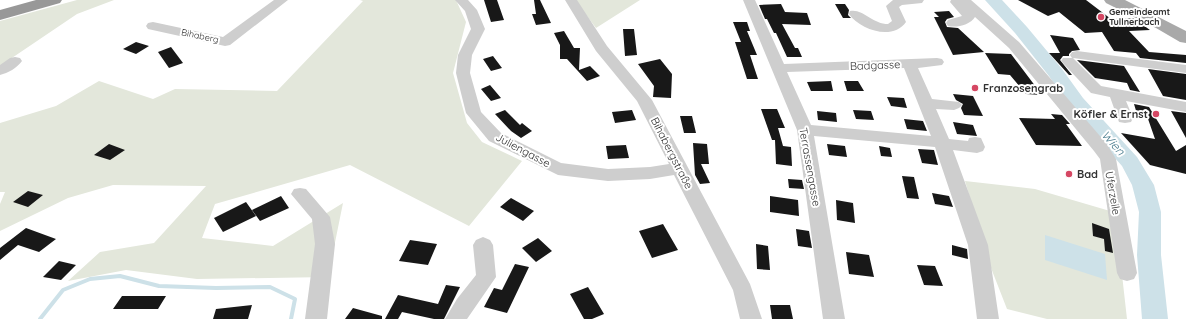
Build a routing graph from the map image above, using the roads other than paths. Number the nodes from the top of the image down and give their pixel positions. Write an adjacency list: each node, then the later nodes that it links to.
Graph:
1 (27, 0): 11 (highway)
2 (54, 0): 13 (highway)
3 (282, 0): 16 (street, Bihaberg)
4 (461, 0): 33 (street, Juliengasse)
5 (571, 0): 33 (street, Bihabergstraße)
6 (750, 0): 22 (street, Terrassengasse)
7 (918, 0): 14 (street)
8 (954, 0): 15 (street)
9 (964, 0): 36 (street, Uferzeile)
10 (1112, 0): 18 (main road)
11 (0, 7)
12 (855, 14): 14 (street)
13 (0, 15)
14 (896, 16): 17 (street)
15 (953, 23)
16 (153, 26)
17 (914, 27)
18 (1186, 38)
19 (15, 61): 24 (street)
20 (937, 62): 21 (street)
21 (909, 64): 22 (street, Badgasse); 26 (street, Badgasse)
22 (780, 68): 30 (street, Terrassengasse)
23 (1186, 69): 25 (street)
24 (0, 71)
25 (1116, 94): 28 (street); 29 (street)
26 (926, 104): 27 (street); 32 (street, Badgasse)
27 (954, 105)
28 (1186, 107)
29 (1125, 118)
30 (805, 130): 32 (street); 40 (street, Terrassengasse)
31 (975, 142): 32 (street)
32 (942, 143): 41 (street, Badgasse)
33 (679, 168): 39 (street, Bihabergstraße)
34 (300, 194): 37 (street)
35 (483, 245): 38 (street)
36 (1127, 273)
37 (316, 319)
38 (456, 319)
39 (751, 319)
40 (834, 319)
41 (988, 319)

